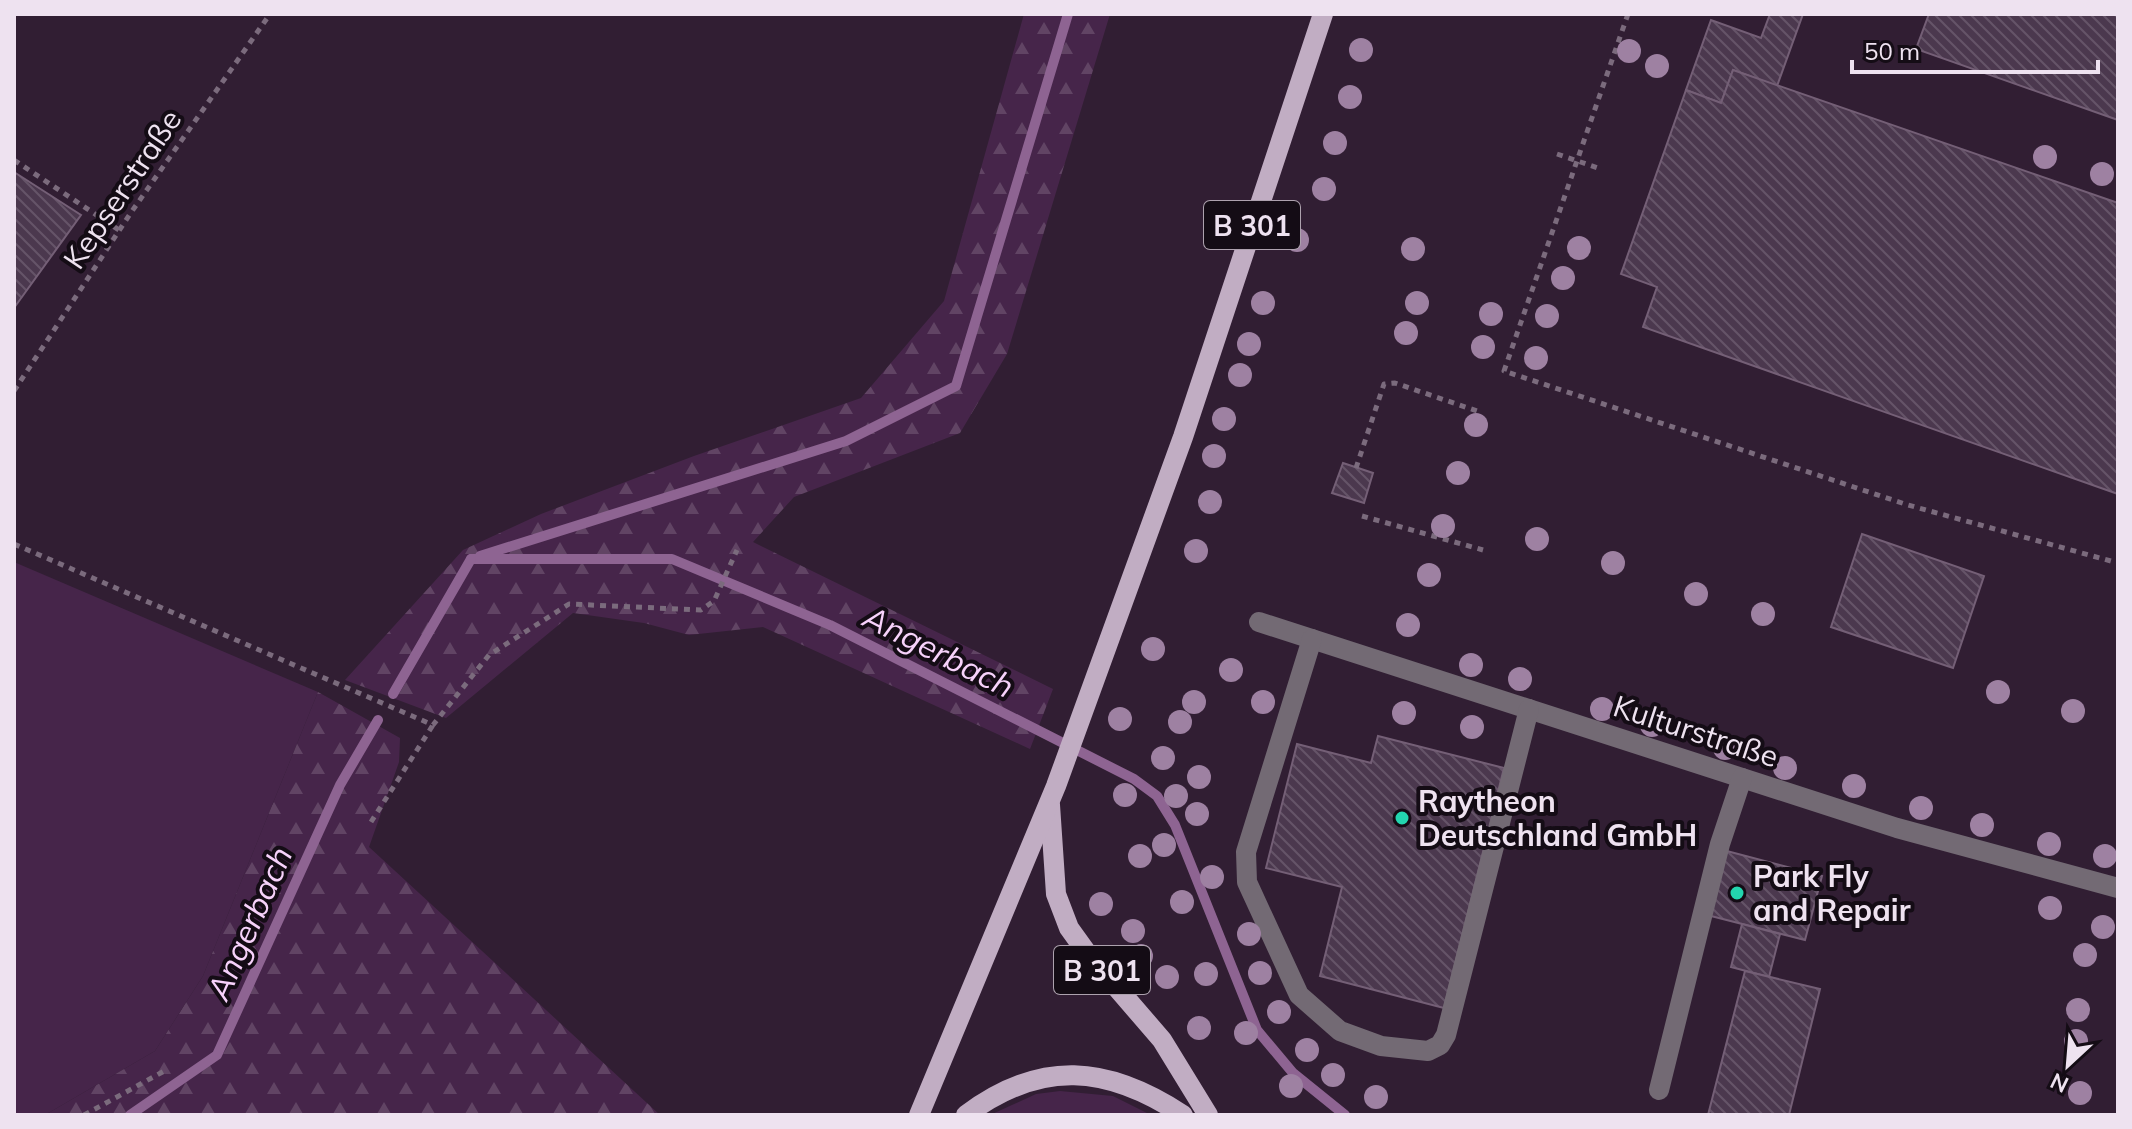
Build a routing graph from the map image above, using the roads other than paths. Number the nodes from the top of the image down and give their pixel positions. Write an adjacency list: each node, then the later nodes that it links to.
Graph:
1 (1323, 14): 6 (main road, B 301)
2 (1259, 622): 3 (street, Kulturstraße)
3 (1312, 639): 4 (street, Kulturstraße); 4 (street)
4 (1529, 709): 5 (street, Kulturstraße)
5 (1742, 778): 7 (street, Kulturstraße); 8 (street)
6 (1053, 795): 9 (main road, B 301); 12 (main road, B 301)
7 (2118, 888)
8 (1659, 1090)
9 (919, 1115)
10 (966, 1115): 11 (main road)
11 (1183, 1115)
12 (1208, 1115)

